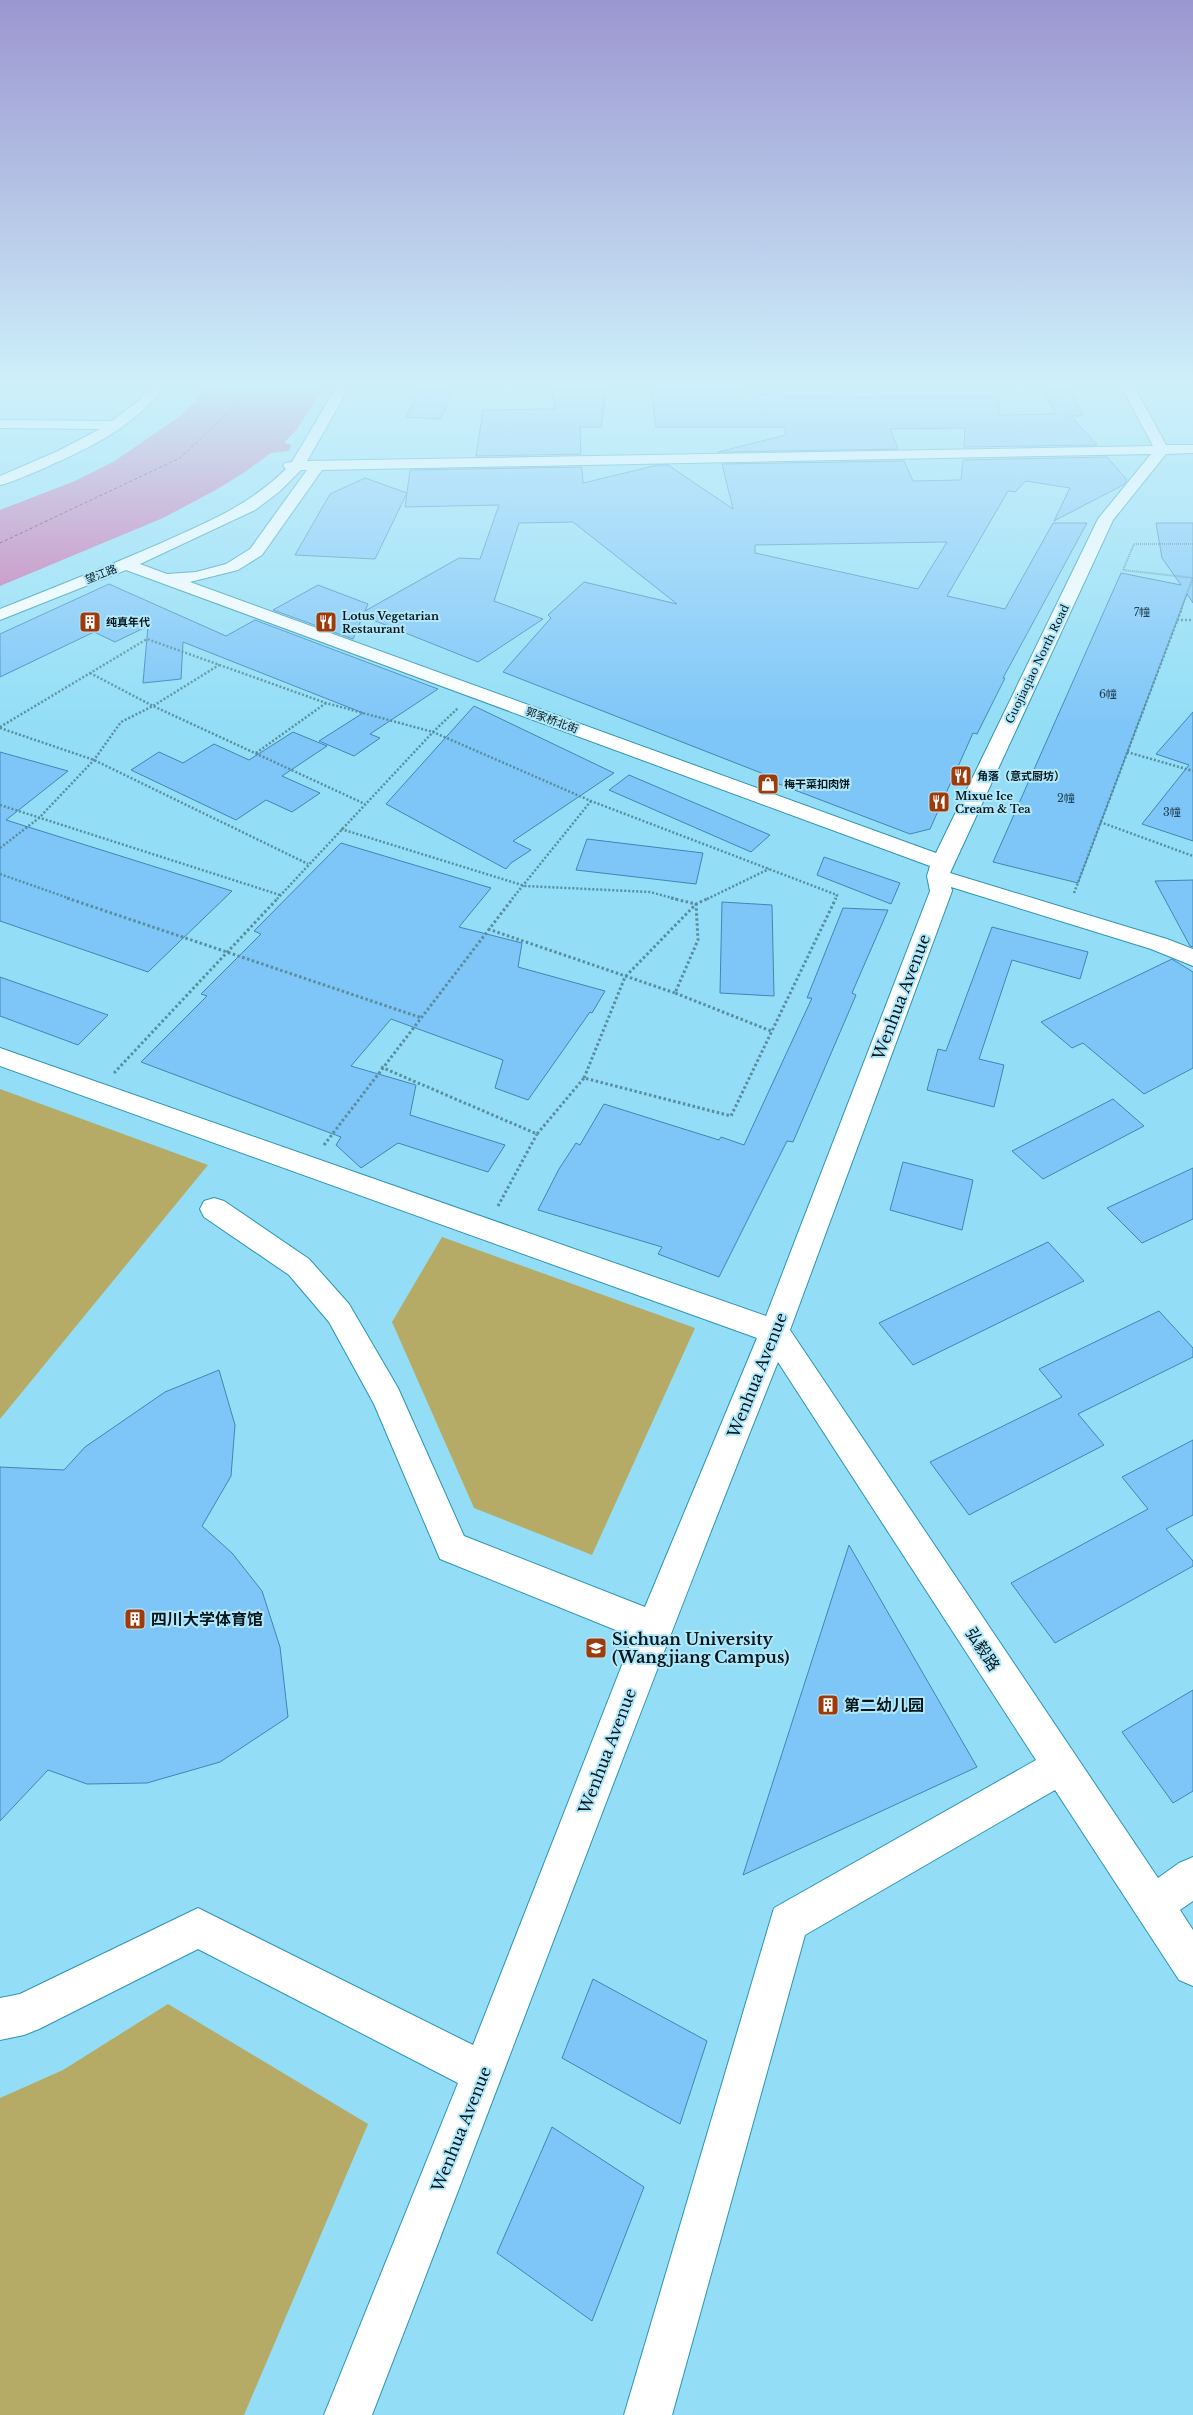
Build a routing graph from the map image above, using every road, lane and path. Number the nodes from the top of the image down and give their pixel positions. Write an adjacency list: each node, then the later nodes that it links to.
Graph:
1 (262, 499): 5 (street, 望江路)
2 (294, 499): 6 (street)
3 (1122, 499): 33 (street, Guojiaqiao North Road)
4 (1193, 544): 7 (path)
5 (126, 564): 6 (street, 郭家桥北街); 8 (street, 望江路)
6 (162, 577): 33 (street, 郭家桥北街)
7 (1193, 578): 9 (path)
8 (0, 616)
9 (1177, 620): 10 (path); 18 (path)
10 (1193, 620)
11 (219, 665): 12 (path); 13 (path); 14 (path)
12 (90, 674): 14 (path); 16 (path)
13 (326, 702): 17 (path); 19 (path)
14 (153, 706): 19 (path); 20 (path)
15 (461, 706): 17 (path)
16 (0, 728): 20 (path)
17 (433, 732): 22 (path); 23 (path)
18 (1127, 752): 21 (path); 26 (path)
19 (256, 753): 23 (path)
20 (94, 760): 25 (path); 30 (path)
21 (1193, 771)
22 (591, 801): 31 (path); 34 (path)
23 (364, 804): 27 (path)
24 (0, 805): 25 (path)
25 (39, 818): 28 (path); 36 (path)
26 (1100, 822): 29 (path); 35 (path)
27 (342, 829): 30 (path); 34 (path)
28 (0, 848)
29 (1193, 856)
30 (308, 864): 36 (path)
31 (769, 869): 37 (path); 44 (path)
32 (0, 874): 39 (path)
33 (941, 877): 40 (street, 郭家桥北街); 53 (street, Wenhua Avenue)
34 (525, 886): 37 (path); 38 (path)
35 (1074, 893)
36 (280, 895): 39 (path)
37 (696, 904): 41 (path); 42 (path)
38 (488, 929): 41 (path); 43 (path)
39 (226, 953): 43 (path); 47 (path)
40 (1193, 958)
41 (625, 977): 42 (path); 48 (path)
42 (676, 993): 44 (path)
43 (422, 1018): 46 (path)
44 (771, 1031): 48 (path)
45 (0, 1057): 53 (street)
46 (381, 1067): 49 (path); 50 (path)
47 (112, 1075)
48 (584, 1078): 49 (path)
49 (538, 1134): 52 (path)
50 (320, 1150)
51 (214, 1209): 54 (street)
52 (497, 1209)
53 (774, 1332): 54 (street, Wenhua Avenue); 55 (street, 弘毅路)
54 (654, 1628): 60 (street, Wenhua Avenue)
55 (1060, 1767): 57 (street, 弘毅路); 62 (street)
56 (1193, 1877): 57 (street)
57 (1152, 1906): 58 (street, 弘毅路)
58 (1193, 1966)
59 (0, 2019): 60 (street)
60 (483, 2073): 61 (street, Wenhua Avenue)
61 (348, 2415)
62 (648, 2415)

